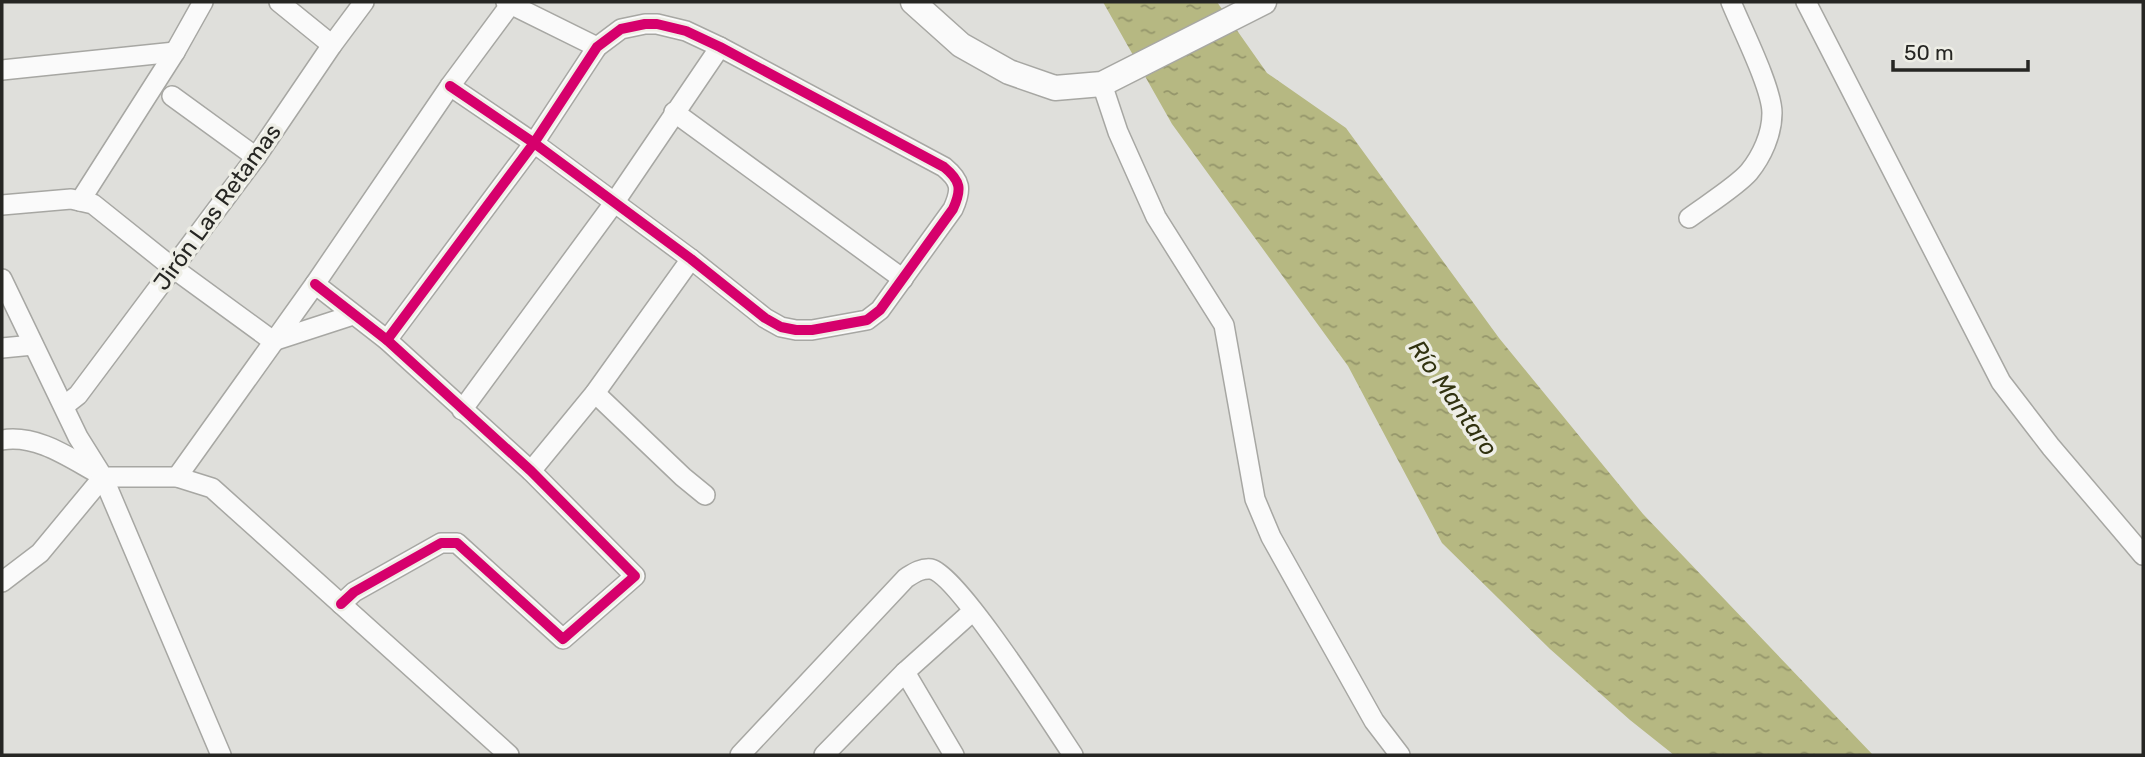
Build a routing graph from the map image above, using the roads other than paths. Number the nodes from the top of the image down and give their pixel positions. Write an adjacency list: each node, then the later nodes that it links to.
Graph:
1 (203, 2): 12 (street)
2 (279, 2): 9 (street)
3 (364, 2): 9 (street, Jirón Las Retamas)
4 (913, 2): 14 (main road)
5 (1264, 2): 14 (main road)
6 (1731, 2): 23 (street)
7 (1806, 2): 42 (street)
8 (508, 3): 10 (street); 15 (street)
9 (332, 44): 19 (street, Jirón Las Retamas)
10 (597, 47): 11 (street); 18 (street)
11 (720, 47): 17 (street); 27 (street)
12 (175, 52): 13 (street); 20 (street)
13 (2, 70)
14 (1111, 80): 53 (street)
15 (450, 86): 18 (street); 28 (street)
16 (172, 96): 19 (street)
17 (674, 112): 21 (street); 27 (street)
18 (534, 143): 21 (street); 30 (street)
19 (256, 157): 25 (street, Jirón Las Retamas)
20 (79, 201): 22 (street); 25 (street)
21 (614, 203): 24 (street); 36 (street)
22 (2, 205)
23 (1689, 218)
24 (691, 259): 27 (street); 34 (street)
25 (173, 268): 31 (street); 35 (street, Jirón Las Retamas)
26 (2, 279): 32 (street)
27 (904, 279)
28 (315, 284): 29 (street); 31 (street)
29 (353, 315): 30 (street); 31 (street)
30 (387, 340): 36 (street)
31 (273, 341): 40 (street)
32 (33, 345): 33 (street); 35 (street)
33 (2, 348)
34 (596, 393): 38 (street); 41 (street)
35 (64, 407): 39 (street)
36 (462, 410): 38 (street)
37 (2, 440): 39 (street)
38 (531, 471): 44 (street)
39 (103, 477): 40 (street); 43 (street); 47 (street)
40 (177, 477): 44 (street)
41 (705, 495)
42 (2143, 555)
43 (2, 582)
44 (341, 604): 48 (street)
45 (973, 611): 46 (street); 49 (street); 52 (street)
46 (905, 671): 50 (street); 51 (street)
47 (220, 755)
48 (509, 755)
49 (740, 755)
50 (824, 755)
51 (954, 755)
52 (1073, 755)
53 (1400, 755)

